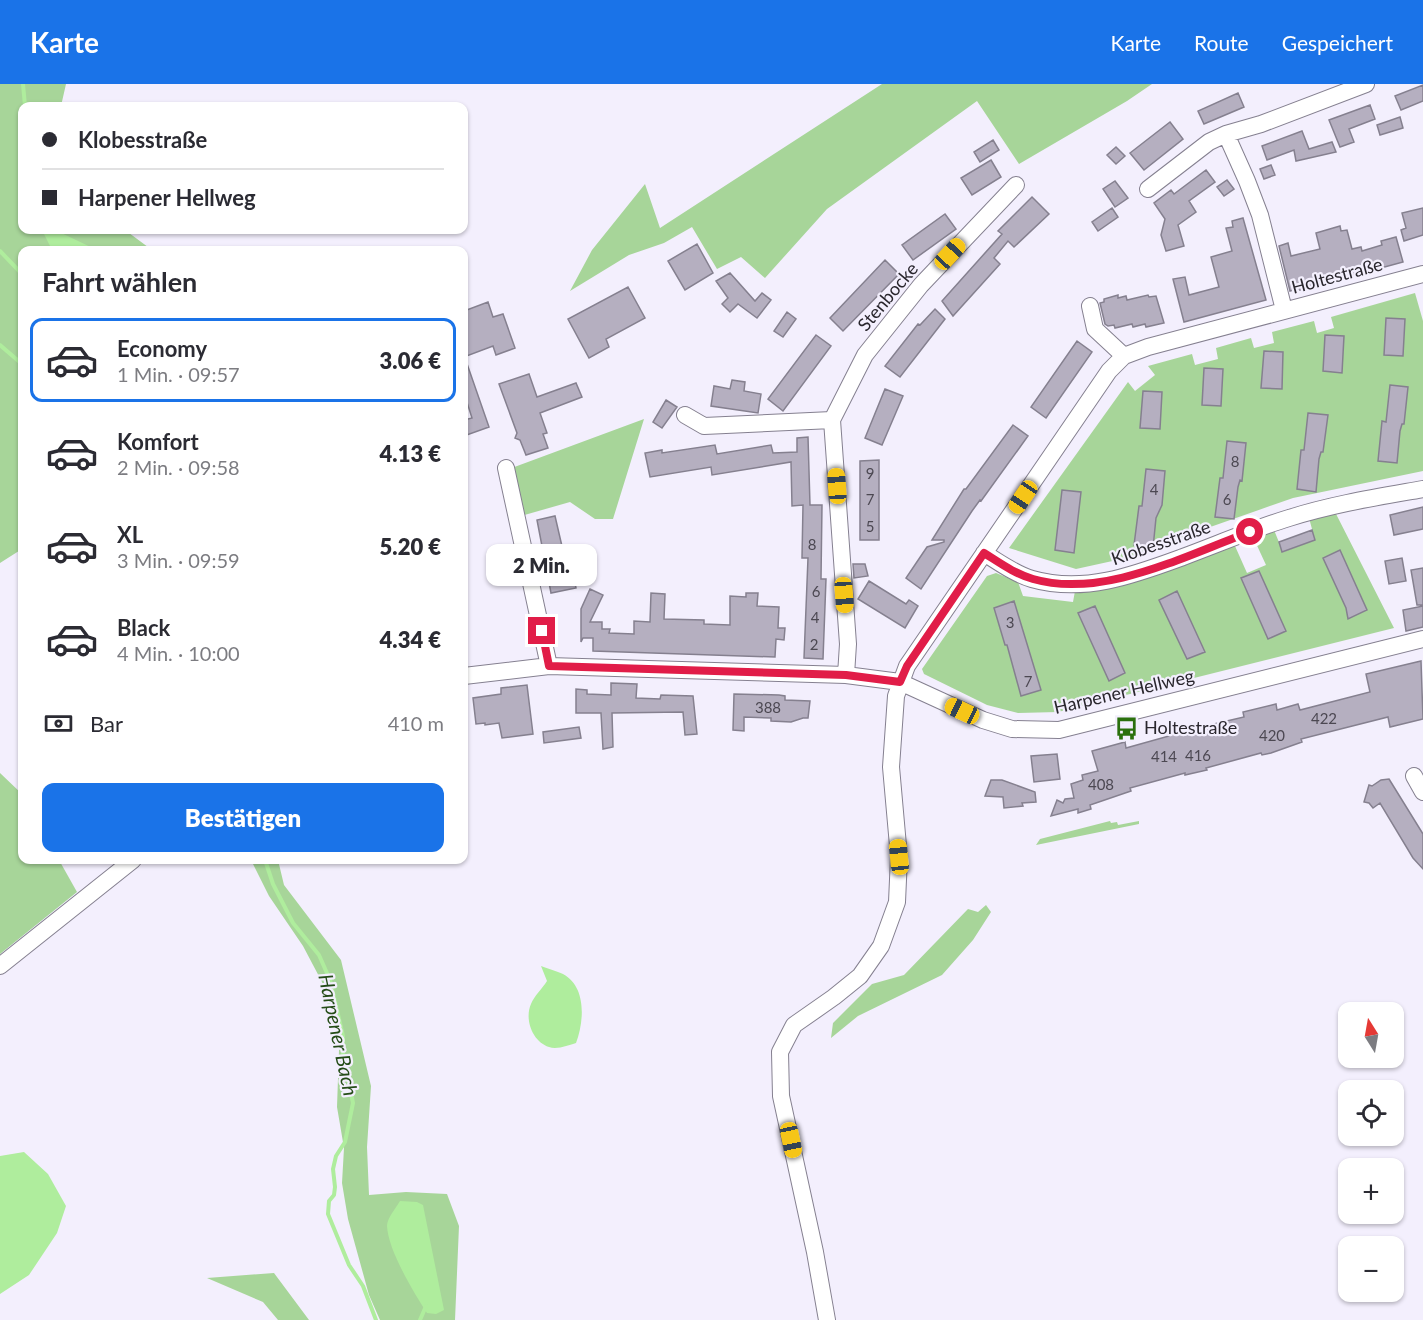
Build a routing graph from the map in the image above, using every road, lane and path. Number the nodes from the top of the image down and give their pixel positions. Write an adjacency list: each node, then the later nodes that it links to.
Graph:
1 (1366, 84): 2 (street)
2 (1341, 88): 3 (street)
3 (1226, 134): 5 (street); 8 (street)
4 (1016, 185): 11 (street, Stenbocke)
5 (1148, 189)
6 (1423, 274): 8 (street, Holtestraße)
7 (1090, 306): 9 (street)
8 (1284, 310): 9 (street, Holtestraße)
9 (1124, 356): 14 (street, Holtestraße)
10 (686, 415): 11 (street)
11 (832, 420): 17 (street)
12 (506, 468): 16 (street)
13 (1423, 489): 14 (street, Klobesstraße)
14 (984, 553): 19 (street, Holtestraße)
15 (1423, 639): 19 (street, Harpener Hellweg)
16 (549, 666): 17 (street, Harpener Hellweg); 18 (street, Harpener Hellweg)
17 (846, 675): 19 (street, Harpener Hellweg)
18 (468, 676)
19 (900, 682): 24 (street, Holtestraße)
20 (1414, 776): 21 (street)
21 (1423, 792)
22 (128, 864): 23 (street)
23 (0, 966)
24 (827, 1320)

